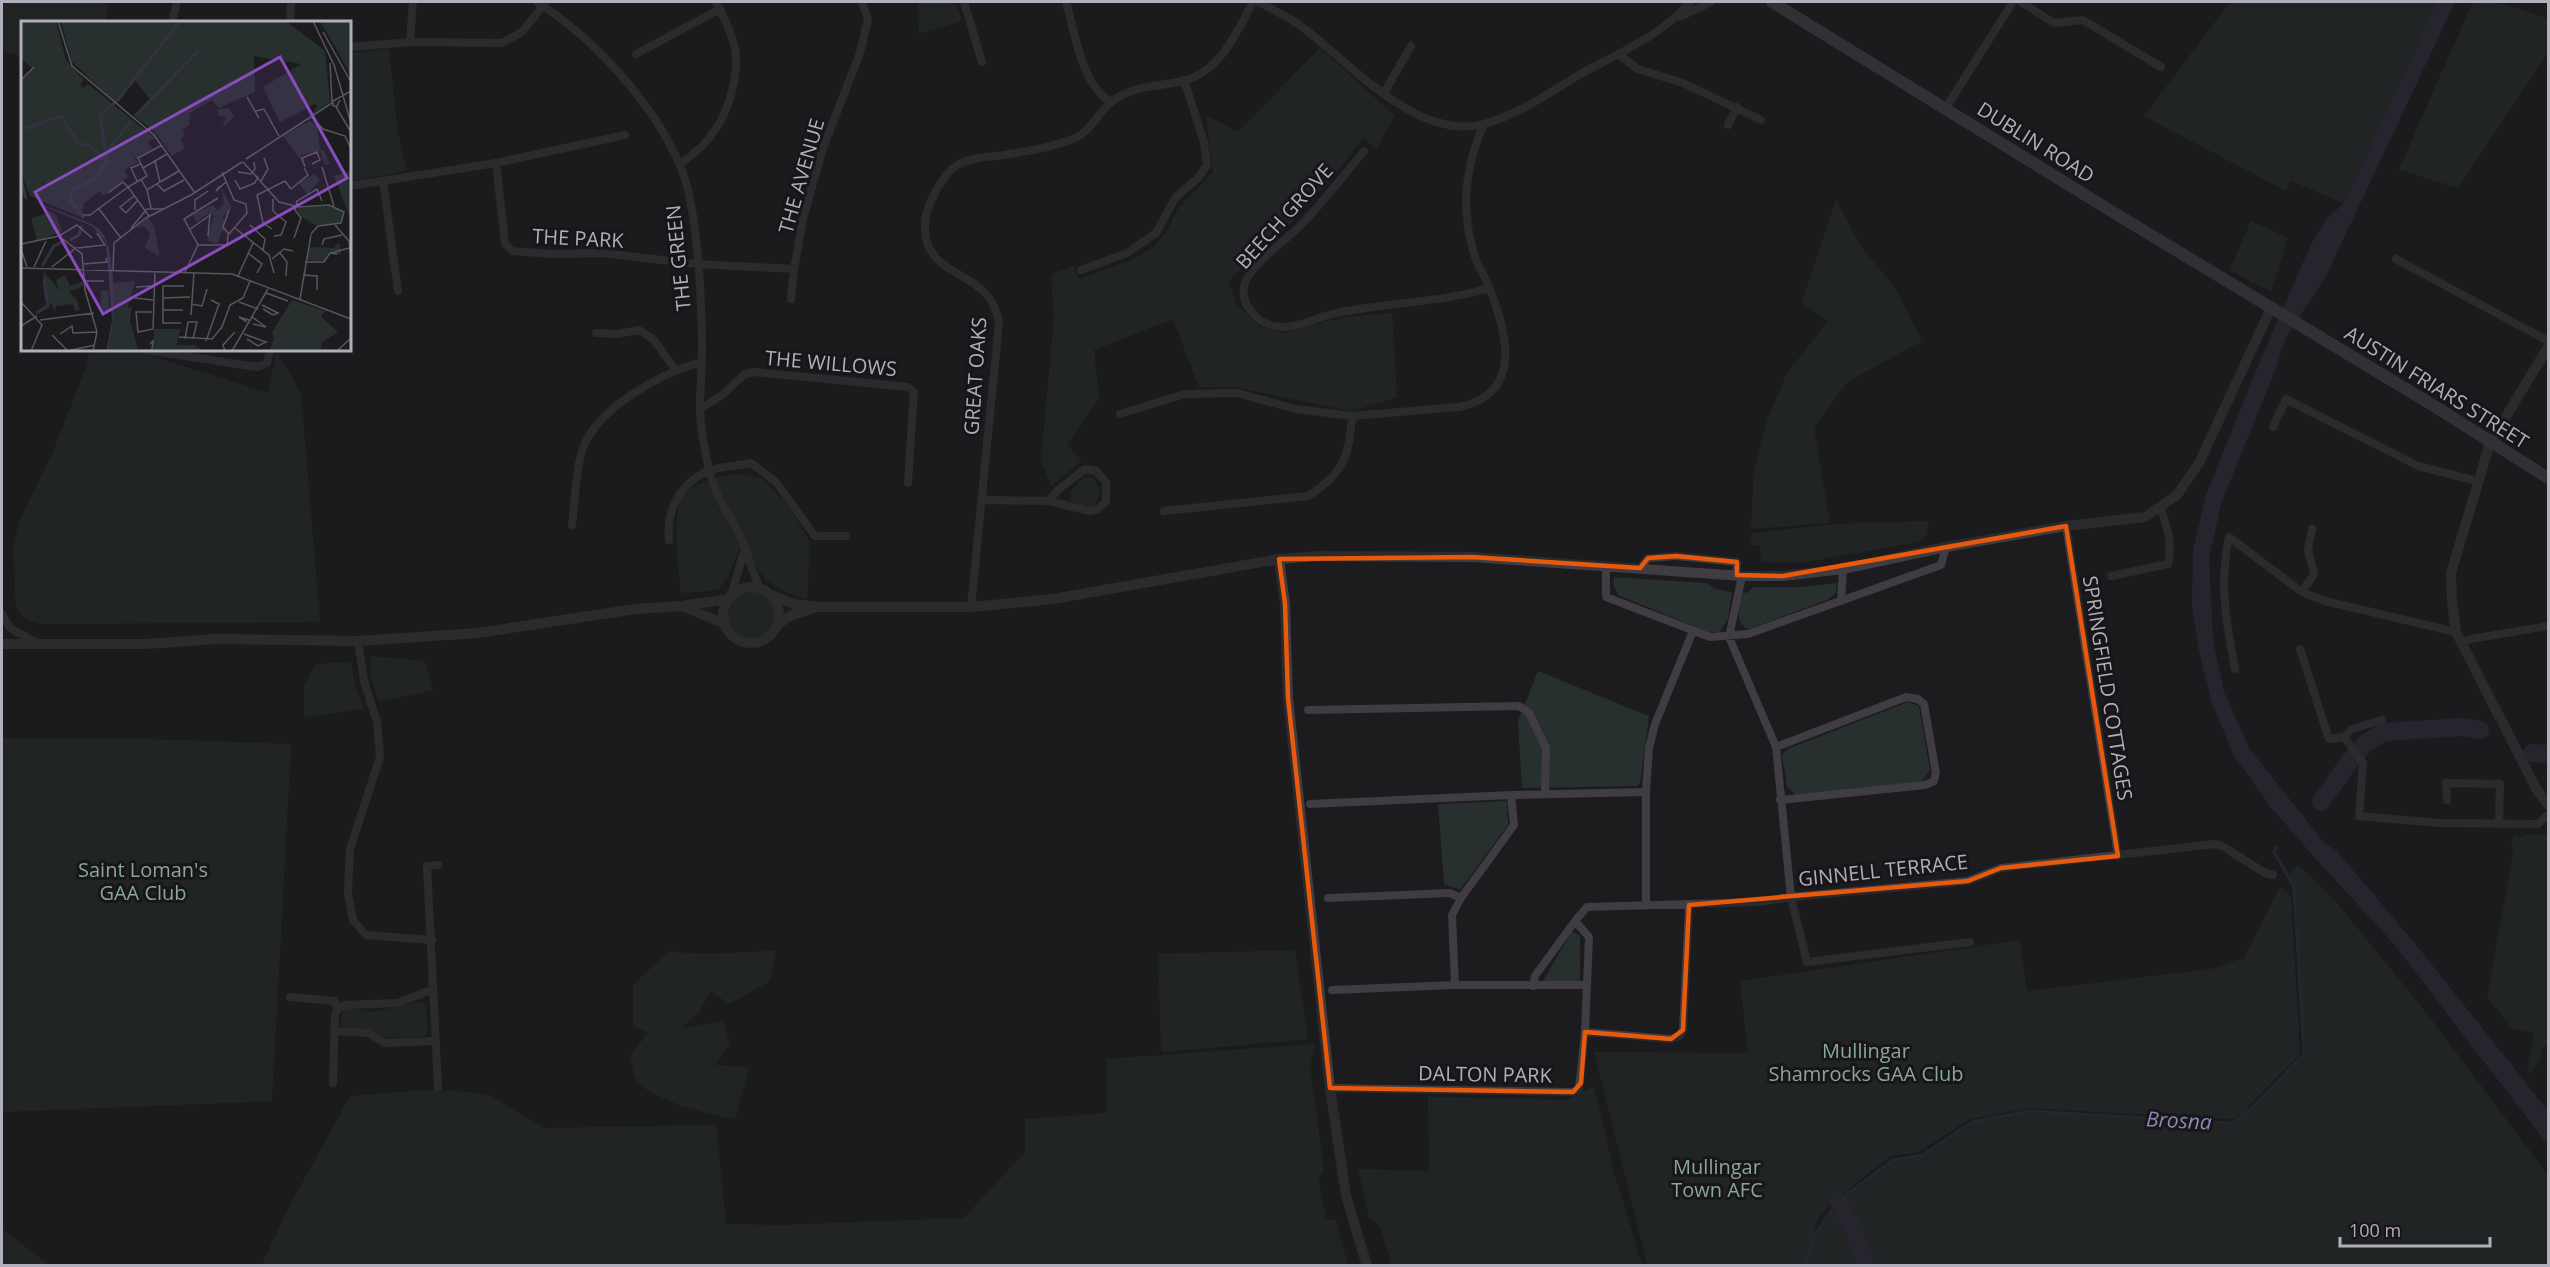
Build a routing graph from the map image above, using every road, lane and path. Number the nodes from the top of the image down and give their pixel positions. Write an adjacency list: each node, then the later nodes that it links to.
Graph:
1 (177, 2): 17 (street)
2 (291, 2): 18 (street)
3 (413, 2): 19 (street)
4 (862, 2): 42 (street, THE AVENUE)
5 (964, 2): 24 (street)
6 (1066, 2): 28 (street)
7 (1253, 2): 26 (street)
8 (1259, 2): 27 (street)
9 (1690, 2): 16 (street)
10 (1711, 2): 16 (street)
11 (1772, 2): 30 (main road, DUBLIN ROAD)
12 (2013, 2): 30 (street)
13 (2021, 2): 25 (street)
14 (542, 3): 19 (street, THE GREEN); 37 (street, THE GREEN)
15 (718, 5): 22 (street); 37 (street)
16 (1676, 18): 23 (street)
17 (172, 21)
18 (290, 21)
19 (410, 42): 21 (street, THE GREEN)
20 (1411, 46): 27 (street)
21 (351, 47)
22 (636, 54)
23 (1618, 54): 29 (street); 32 (street)
24 (982, 62)
25 (2161, 67)
26 (1184, 80): 28 (street); 43 (street)
27 (1384, 93): 32 (street)
28 (1110, 102): 65 (street, GREAT OAKS)
29 (1737, 107): 31 (street); 33 (street)
30 (1945, 109): 47 (main road, DUBLIN ROAD)
31 (1761, 120)
32 (1484, 124): 44 (street)
33 (1728, 125)
34 (626, 135): 36 (street)
35 (1364, 151): 44 (street, BEECH GROVE)
36 (496, 164): 38 (street); 41 (street, THE PARK)
37 (680, 164): 41 (street, THE GREEN)
38 (382, 181): 39 (street); 45 (street)
39 (351, 186)
40 (2396, 259): 50 (street)
41 (698, 264): 42 (street); 54 (street, THE GREEN)
42 (794, 269): 46 (street, THE AVENUE)
43 (1082, 270)
44 (1490, 288): 58 (street)
45 (398, 291)
46 (790, 299)
47 (2276, 310): 48 (main road, DUBLIN ROAD); 67 (street)
48 (2306, 328): 60 (main road, AUSTIN FRIARS STREET)
49 (596, 333): 55 (street)
50 (2548, 341)
51 (2548, 347): 60 (street)
52 (152, 351): 53 (street)
53 (270, 351)
54 (701, 362): 55 (street); 56 (street, THE GREEN)
55 (675, 369): 69 (street)
56 (700, 409): 61 (street, THE GREEN); 64 (street, THE WILLOWS)
57 (1120, 414): 58 (street)
58 (1352, 416): 68 (street)
59 (2273, 427): 63 (street)
60 (2490, 442): 62 (main road, AUSTIN FRIARS STREET); 63 (street)
61 (709, 471): 72 (street); 73 (street); 75 (street, THE GREEN)
62 (2548, 478)
63 (2477, 482): 94 (street)
64 (908, 483)
65 (982, 500): 66 (street); 88 (street, GREAT OAKS)
66 (1048, 501): 66 (street)
67 (2160, 507): 70 (street); 80 (street)
68 (1164, 511)
69 (572, 525)
70 (2066, 526): 74 (street); 115 (street, SPRINGFIELD COTTAGES)
71 (2313, 529): 82 (street)
72 (846, 536)
73 (669, 540)
74 (1946, 547): 78 (street); 85 (street)
75 (744, 552): 81 (street, THE GREEN); 84 (street)
76 (1279, 559): 77 (street); 88 (street); 138 (street)
77 (1606, 566): 79 (street); 93 (street)
78 (1844, 569): 79 (street); 85 (street)
79 (1740, 575): 95 (street)
80 (2111, 576)
81 (760, 588): 83 (street); 84 (street)
82 (2302, 592): 94 (street); 101 (street)
83 (771, 595): 87 (street); 91 (street)
84 (729, 597): 86 (street); 90 (street)
85 (1841, 601): 95 (street)
86 (682, 606): 90 (street); 96 (street)
87 (818, 606): 88 (street); 91 (street)
88 (971, 607)
89 (2, 614): 99 (street)
90 (725, 624): 91 (street)
91 (777, 625)
92 (2548, 626): 98 (street)
93 (1694, 631): 95 (street); 106 (street)
94 (2456, 632): 98 (street)
95 (1729, 637): 105 (street, GINNELL TERRACE)
96 (358, 641): 99 (street); 124 (street)
97 (2, 642): 99 (street)
98 (2461, 643): 112 (street)
99 (37, 644)
100 (2300, 649): 104 (street)
101 (2235, 669)
102 (1308, 710): 107 (street)
103 (2382, 720): 104 (street)
104 (2344, 737): 114 (street)
105 (1776, 747): 109 (street, GINNELL TERRACE); 109 (street)
106 (1646, 792): 107 (street); 122 (street)
107 (1545, 793): 108 (street)
108 (1511, 795): 111 (street); 120 (street)
109 (1780, 800): 118 (street, GINNELL TERRACE)
110 (2446, 800): 114 (street)
111 (1310, 804)
112 (2548, 805)
113 (2548, 815): 114 (street)
114 (2499, 824)
115 (2118, 856): 117 (street); 118 (street, GINNELL TERRACE)
116 (438, 865): 124 (street)
117 (2273, 875)
118 (1791, 897): 121 (street); 125 (street)
119 (1328, 898): 120 (street)
120 (1461, 898): 126 (street)
121 (1689, 905): 122 (street); 134 (street)
122 (1646, 906): 123 (street)
123 (1575, 921): 127 (street); 128 (street, DALTON PARK)
124 (432, 940): 129 (street)
125 (1970, 942)
126 (1455, 985): 127 (street); 130 (street)
127 (1533, 986): 128 (street)
128 (1586, 986): 134 (street, DALTON PARK)
129 (433, 989): 132 (street); 135 (street)
130 (1332, 990)
131 (290, 997): 132 (street)
132 (338, 1009): 133 (street)
133 (336, 1031): 135 (street); 136 (street)
134 (1585, 1032): 138 (street, DALTON PARK)
135 (436, 1041): 137 (street)
136 (333, 1083)
137 (438, 1088)
138 (1330, 1088): 139 (street)
139 (1367, 1266)

